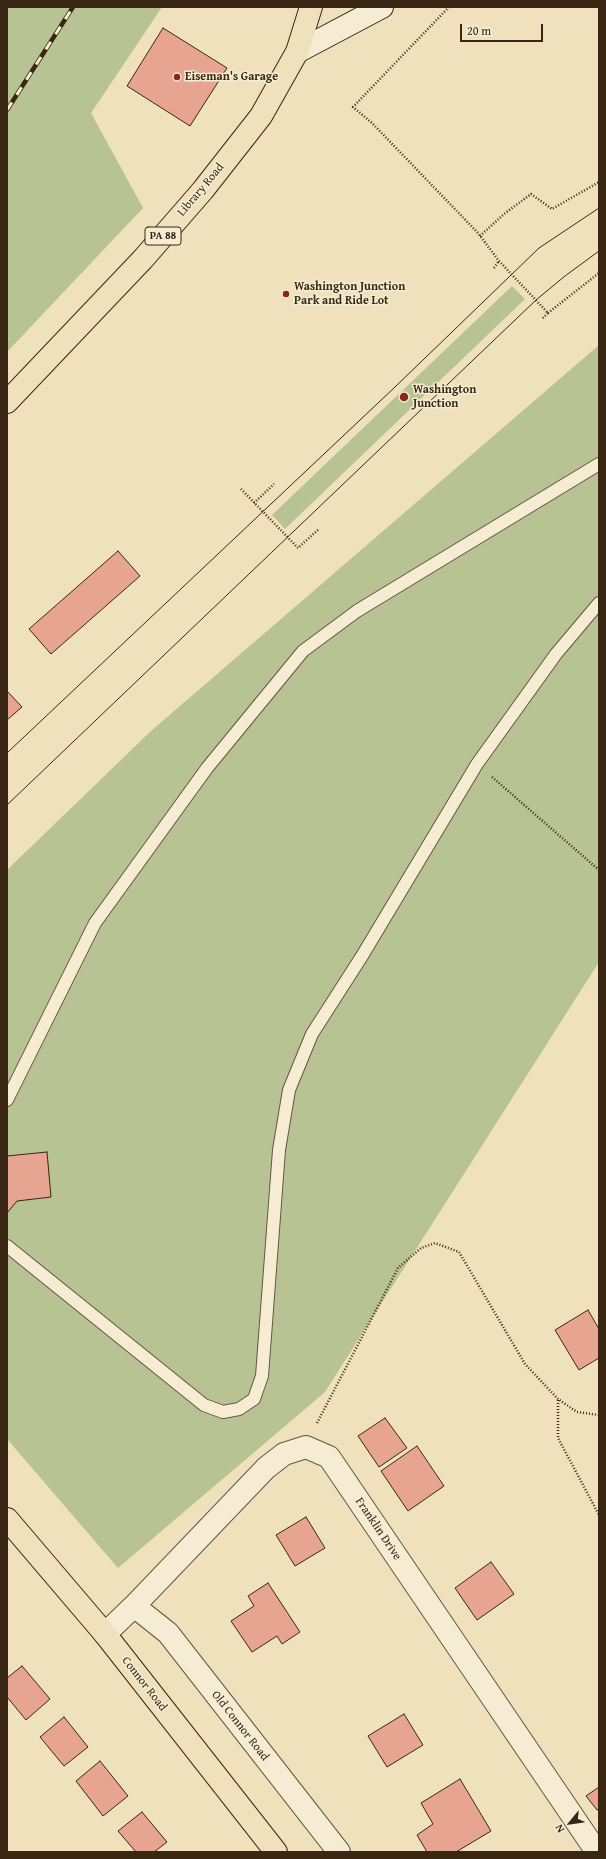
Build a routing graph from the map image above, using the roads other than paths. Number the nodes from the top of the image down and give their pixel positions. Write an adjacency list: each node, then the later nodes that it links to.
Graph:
1 (311, 7): 3 (main road, Library Road / PA 88)
2 (382, 7): 3 (street)
3 (297, 52): 4 (main road, Library Road / PA 88)
4 (7, 402)
5 (599, 464): 7 (lane)
6 (599, 603): 8 (lane)
7 (7, 1100)
8 (7, 1246)
9 (7, 1519): 11 (main road, Connor Road)
10 (134, 1606): 11 (street); 13 (street, Old Connor Road); 14 (street, Franklin Drive)
11 (105, 1634): 12 (main road, Connor Road)
12 (276, 1852)
13 (339, 1852)
14 (598, 1852)

